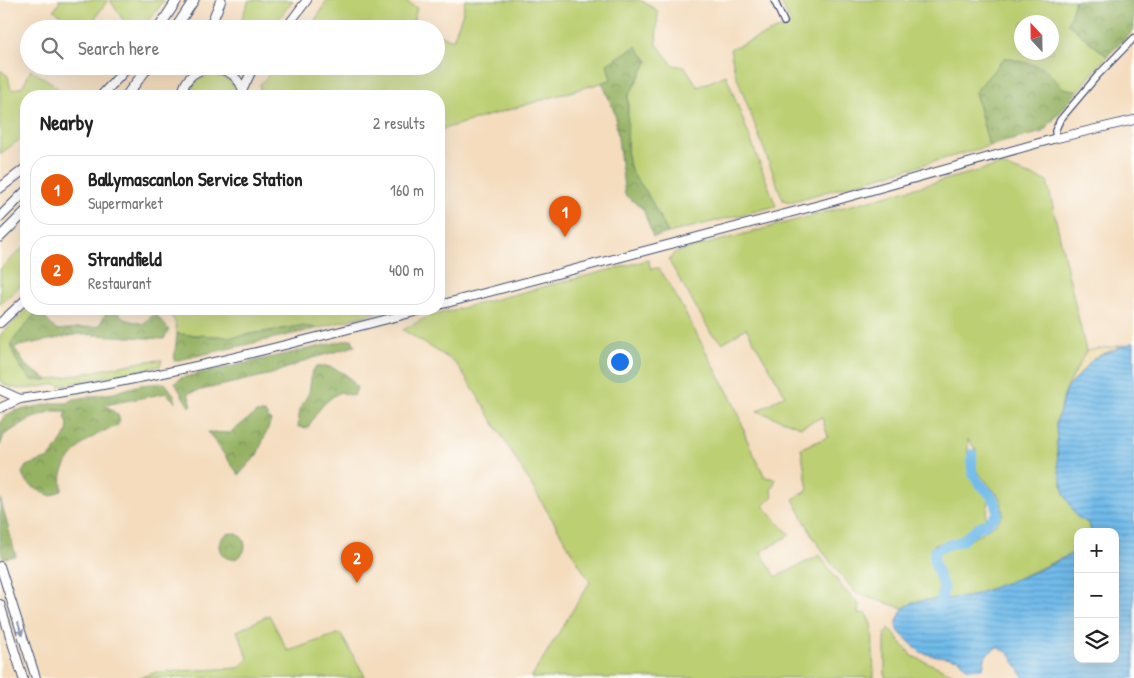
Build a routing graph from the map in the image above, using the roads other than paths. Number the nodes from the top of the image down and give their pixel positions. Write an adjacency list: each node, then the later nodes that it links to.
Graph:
1 (177, 0): 6 (highway)
2 (194, 0): 7 (highway)
3 (221, 0): 8 (highway)
4 (306, 0): 9 (main road)
5 (774, 0): 10 (street)
6 (164, 20)
7 (181, 20)
8 (213, 20)
9 (291, 20)
10 (784, 22)
11 (1134, 38): 25 (street)
12 (121, 75): 18 (highway)
13 (123, 75): 19 (highway)
14 (142, 75): 20 (highway)
15 (193, 75): 21 (main road)
16 (231, 75): 22 (main road)
17 (251, 75): 23 (main road)
18 (107, 90)
19 (112, 90)
20 (131, 90)
21 (184, 90)
22 (243, 90)
23 (245, 90)
24 (1134, 120): 25 (main road)
25 (1056, 138): 32 (main road)
26 (20, 173): 27 (highway)
27 (0, 188)
28 (20, 197): 29 (highway)
29 (0, 217)
30 (20, 217): 31 (highway)
31 (0, 237)
32 (445, 303)
33 (20, 304): 35 (main road)
34 (403, 315): 37 (main road)
35 (0, 323)
36 (0, 390): 37 (main road)
37 (20, 399): 38 (main road)
38 (0, 408)
39 (0, 566): 42 (main road, one-way to 42)
40 (0, 604): 41 (main road)
41 (23, 678)
42 (36, 678)

